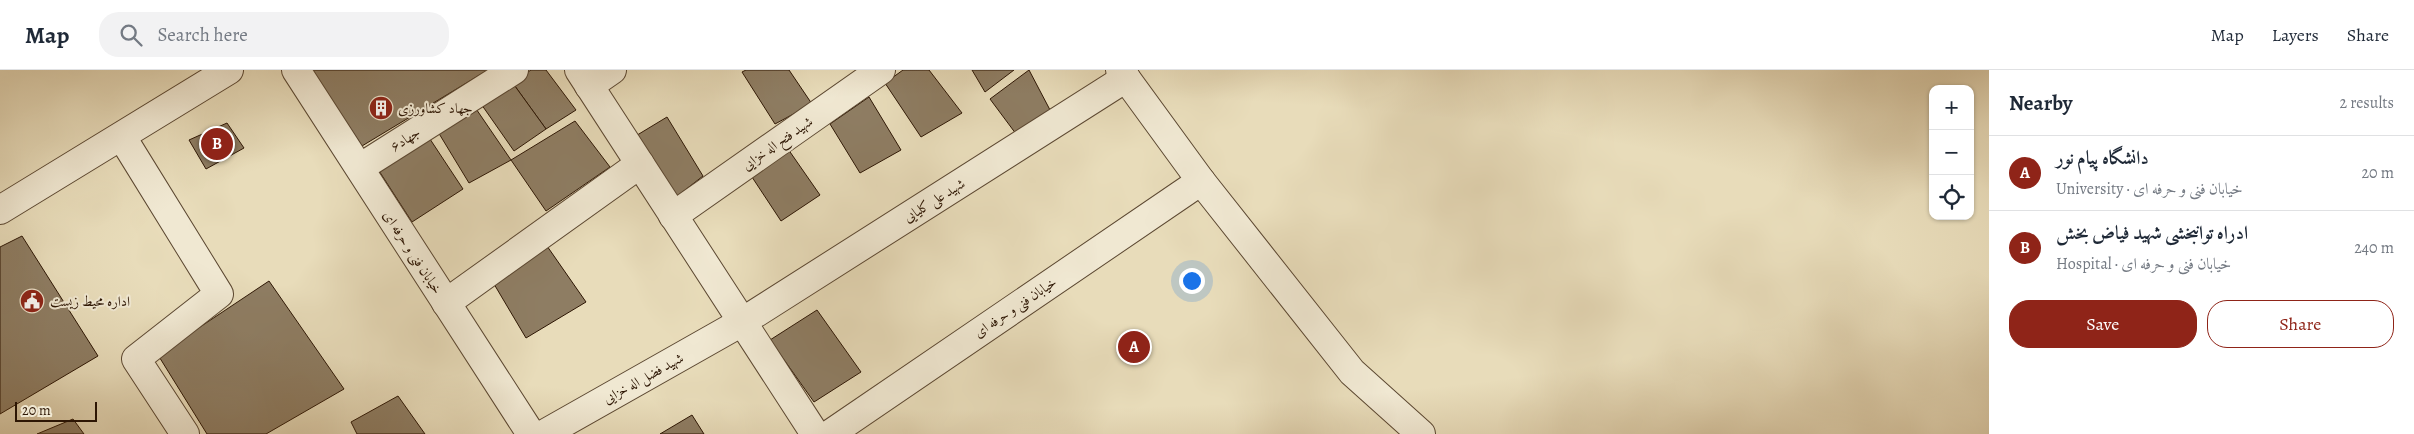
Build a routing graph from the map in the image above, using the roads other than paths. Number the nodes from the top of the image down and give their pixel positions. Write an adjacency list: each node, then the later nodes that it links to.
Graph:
1 (229, 70): 8 (street)
2 (296, 70): 14 (street, خیابان فنی و حرفه ای)
3 (514, 70): 9 (street, جهاد۶)
4 (612, 70): 7 (street)
5 (881, 70): 13 (street, شهید فتح اله خزایی)
6 (1123, 74): 11 (street); 15 (street, شهید علی کلیایی)
7 (584, 78): 10 (street)
8 (122, 137): 12 (street); 16 (street)
9 (372, 160)
10 (640, 164): 13 (street); 14 (street)
11 (1201, 181): 20 (street, خیابان فنی و حرفه ای); 21 (street)
12 (0, 210)
13 (673, 216): 15 (street)
14 (446, 302): 17 (street, خیابان فنی و حرفه ای)
15 (742, 322): 18 (street, شهید فضل اله خزایی); 19 (street)
16 (185, 434)
17 (530, 434)
18 (544, 434)
19 (815, 434)
20 (830, 434)
21 (1421, 434)

